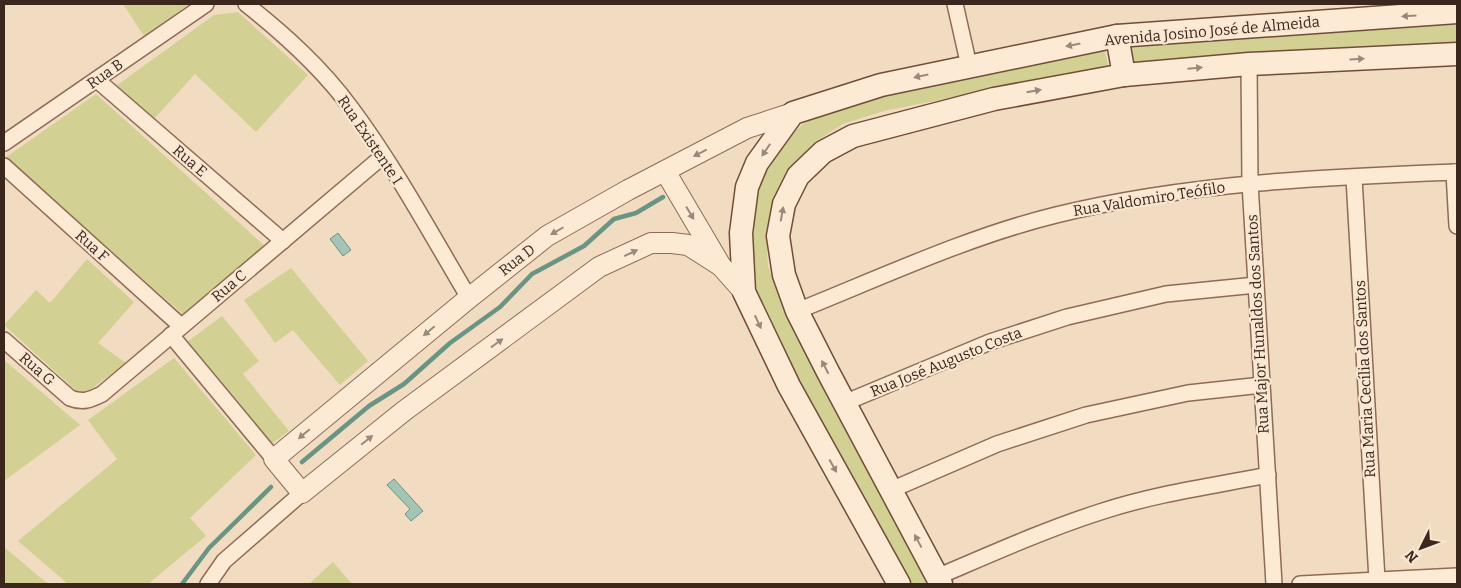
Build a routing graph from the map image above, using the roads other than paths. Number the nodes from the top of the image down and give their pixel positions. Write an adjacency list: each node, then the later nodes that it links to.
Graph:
1 (206, 4): 10 (street, Rua B)
2 (246, 4): 13 (street, Rua Existente I)
3 (955, 4): 8 (street)
4 (1457, 12): 5 (main road, Avenida Josino José de Almeida, one-way to 5)
5 (1117, 36): 8 (main road, Avenida Josino José de Almeida, one-way to 8); 9 (main road)
6 (1457, 54): 7 (main road, one-way to 6)
7 (1249, 64): 9 (main road, one-way to 7); 18 (street, Rua Major Hunaldos dos Santos)
8 (969, 66): 11 (main road, Avenida Josino José de Almeida, one-way to 11)
9 (1124, 75): 25 (main road, one-way to 9)
10 (97, 80): 12 (street, Rua B); 20 (street, Rua E)
11 (793, 113): 15 (street, Rua D, one-way to 15); 23 (main road, one-way to 23)
12 (4, 143)
13 (383, 156): 20 (street, Rua C); 24 (street, Rua Existente I)
14 (4, 166): 26 (street, Rua F)
15 (665, 171): 21 (street, one-way to 21); 24 (street, Rua D, one-way to 24)
16 (1456, 172): 17 (street, Rua Valdomiro Teófilo); 19 (street)
17 (1354, 178): 18 (street, Rua Valdomiro Teófilo); 36 (street, Rua Maria Cecília dos Santos)
18 (1250, 183): 22 (street, Rua Major Hunaldos dos Santos); 25 (street, Rua Valdomiro Teófilo)
19 (1457, 226)
20 (283, 241): 26 (street, Rua C)
21 (722, 266): 23 (street); 34 (street, one-way to 21)
22 (1256, 285): 28 (street, Rua Major Hunaldos dos Santos); 30 (street, Rua José Augusto Costa)
23 (744, 292): 39 (main road, one-way to 39)
24 (469, 298): 31 (street, Rua D, one-way to 31)
25 (798, 311): 30 (main road, one-way to 25)
26 (176, 331): 29 (street, Rua C); 31 (street, Rua F)
27 (4, 340): 29 (street, Rua G)
28 (1262, 385): 32 (street, Rua Major Hunaldos dos Santos); 33 (street)
29 (70, 398)
30 (844, 402): 33 (main road)
31 (274, 459): 34 (street)
32 (1268, 475): 37 (street); 40 (street, Rua Major Hunaldos dos Santos)
33 (891, 490): 37 (main road, one-way to 33)
34 (302, 493): 38 (street)
35 (1457, 576): 36 (street)
36 (1376, 580): 41 (street)
37 (939, 581)
38 (208, 584)
39 (899, 584)
40 (1274, 584)
41 (1300, 584)

